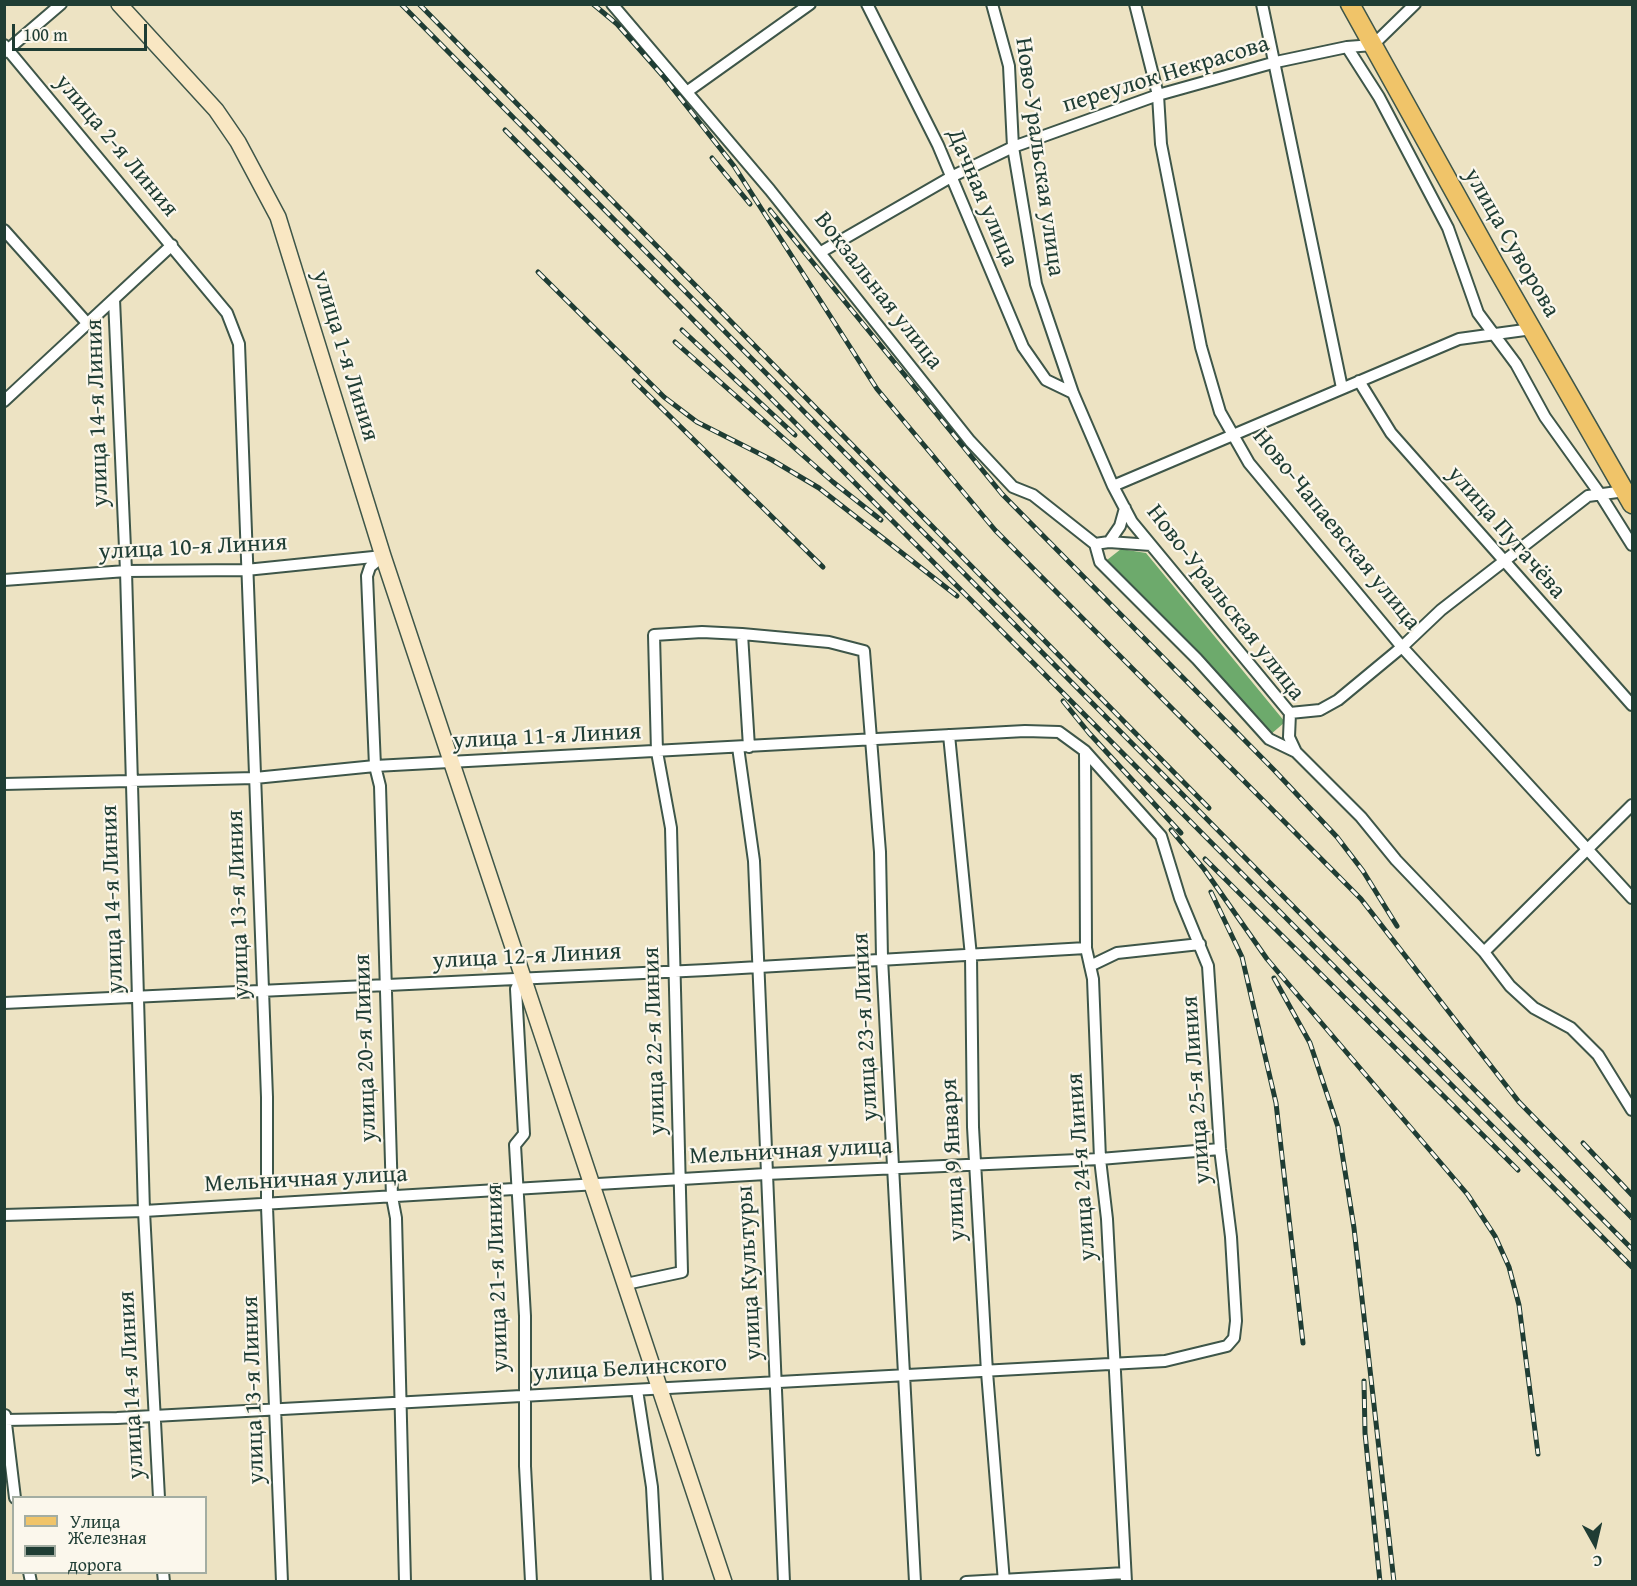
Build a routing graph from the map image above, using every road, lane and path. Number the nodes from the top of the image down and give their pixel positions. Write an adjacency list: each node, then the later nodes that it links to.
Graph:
1 (61, 4): 13 (street)
2 (119, 4): 39 (main road, улица 1-я Линия)
3 (612, 4): 15 (street, Вокзальная улица)
4 (810, 4): 15 (street)
5 (867, 4): 18 (street, Дачная улица)
6 (992, 4): 17 (street, Ново-Уральская улица)
7 (1135, 4): 16 (street, Ново-Чапаевская улица)
8 (1262, 4): 14 (street)
9 (1350, 4): 11 (main road, улица Суворова)
10 (1415, 4): 11 (street)
11 (1373, 45): 12 (street, переулок Некрасова); 24 (main road, улица Суворова)
12 (1347, 47): 14 (street, переулок Некрасова); 25 (street)
13 (6, 49): 20 (street, улица 2-я Линия)
14 (1276, 62): 16 (street, переулок Некрасова); 27 (street)
15 (688, 92): 21 (street, Вокзальная улица)
16 (1158, 95): 17 (street, переулок Некрасова); 30 (street, Ново-Чапаевская улица)
17 (1014, 147): 18 (street, переулок Некрасова); 28 (street, Ново-Уральская улица)
18 (951, 177): 21 (street, переулок Некрасова); 28 (street, Дачная улица)
19 (4, 230): 23 (street)
20 (172, 246): 22 (street); 41 (street, улица 13-я Линия)
21 (821, 252): 36 (street, Вокзальная улица)
22 (114, 299): 23 (street); 42 (street, улица 14-я Линия)
23 (87, 323): 29 (street)
24 (1532, 329): 25 (street); 33 (main road, улица Суворова)
25 (1496, 334): 26 (street); 32 (street)
26 (1359, 381): 27 (street); 40 (street, улица Пугачёва)
27 (1342, 388): 30 (street)
28 (1073, 393): 31 (street, Ново-Уральская улица)
29 (4, 401)
30 (1232, 434): 31 (street); 45 (street, Ново-Чапаевская улица)
31 (1113, 486): 34 (street, Ново-Уральская улица)
32 (1600, 494): 33 (street); 38 (street); 40 (street)
33 (1629, 497)
34 (1125, 508): 35 (street); 37 (street, Ново-Уральская улица)
35 (1109, 542): 36 (street); 37 (street)
36 (1095, 544): 53 (street)
37 (1151, 545): 47 (street, Ново-Уральская улица)
38 (1632, 545)
39 (383, 556): 41 (street, улица 10-я Линия); 54 (main road, улица 1-я Линия); 55 (street, улица 20-я Линия)
40 (1503, 562): 45 (street); 46 (street, улица Пугачёва)
41 (246, 570): 42 (street, улица 10-я Линия); 56 (street, улица 13-я Линия)
42 (126, 571): 43 (street, улица 10-я Линия); 57 (street, улица 14-я Линия)
43 (4, 580)
44 (742, 634): 49 (street, улица 23-я Линия); 50 (street, улица Культуры); 52 (street, улица 22-я Линия)
45 (1402, 647): 47 (street); 60 (street, Ново-Чапаевская улица)
46 (1632, 705)
47 (1290, 713): 53 (street, Ново-Уральская улица)
48 (949, 735): 49 (street, улица 11-я Линия); 51 (street, улица 11-я Линия); 65 (street, улица 9 Января)
49 (872, 739): 50 (street, улица 11-я Линия); 66 (street, улица 23-я Линия)
50 (744, 747): 52 (street, улица 11-я Линия); 67 (street, улица Культуры)
51 (1085, 751): 62 (street, улица 25-я Линия); 63 (street, улица 24-я Линия)
52 (657, 752): 54 (street, улица 11-я Линия); 69 (street, улица 22-я Линия)
53 (1296, 752): 64 (street)
54 (452, 763): 55 (street, улица 11-я Линия); 70 (main road, улица 21-я Линия)
55 (375, 766): 56 (street, улица 11-я Линия); 71 (street, улица 20-я Линия)
56 (255, 778): 57 (street, улица 11-я Линия); 72 (street, улица 13-я Линия)
57 (130, 781): 58 (street, улица 11-я Линия); 73 (street, улица 14-я Линия)
58 (4, 784)
59 (1632, 805): 60 (street)
60 (1588, 849): 61 (street, Ново-Чапаевская улица); 64 (street)
61 (1632, 898)
62 (1200, 944): 68 (street); 76 (street, улица 25-я Линия)
63 (1086, 948): 65 (street, улица 12-я Линия); 68 (street, улица 24-я Линия)
64 (1484, 952): 75 (street)
65 (971, 956): 66 (street, улица 12-я Линия); 78 (street, улица 9 Января)
66 (882, 958): 67 (street, улица 12-я Линия); 79 (street, улица 23-я Линия)
67 (758, 966): 69 (street, улица 12-я Линия); 80 (street, улица Культуры)
68 (1090, 966): 77 (street, улица 24-я Линия)
69 (676, 971): 70 (street, улица 12-я Линия); 81 (street, улица 22-я Линия)
70 (522, 977): 71 (street, улица 12-я Линия); 82 (main road, улица 21-я Линия); 83 (street, улица 21-я Линия)
71 (384, 985): 72 (street, улица 12-я Линия); 84 (street, улица 20-я Линия)
72 (263, 992): 73 (street, улица 12-я Линия); 85 (street, улица 13-я Линия)
73 (138, 996): 74 (street, улица 12-я Линия); 86 (street, улица 14-я Линия)
74 (4, 1003)
75 (1632, 1110)
76 (1220, 1149): 77 (street, Мельничная улица); 89 (street, улица 25-я Линия)
77 (1100, 1160): 78 (street, Мельничная улица); 89 (street, улица 24-я Линия)
78 (975, 1164): 79 (street, Мельничная улица); 90 (street, улица 9 Января)
79 (895, 1168): 80 (street, Мельничная улица); 91 (street, улица 23-я Линия)
80 (766, 1174): 81 (street, Мельничная улица); 92 (street, улица Культуры)
81 (681, 1179): 82 (street, Мельничная улица); 88 (street, улица 22-я Линия)
82 (592, 1185): 83 (street, Мельничная улица); 88 (main road)
83 (518, 1189): 84 (street, Мельничная улица); 95 (street, улица 21-я Линия)
84 (392, 1197): 85 (street, Мельничная улица); 96 (street, улица 20-я Линия)
85 (267, 1202): 86 (street, Мельничная улица); 97 (street, улица 13-я Линия)
86 (144, 1211): 87 (street, Мельничная улица); 99 (street, улица 14-я Линия)
87 (4, 1215)
88 (626, 1284): 93 (main road)
89 (1114, 1364): 90 (street, улица Белинского); 103 (street, улица 24-я Линия)
90 (987, 1372): 91 (street, улица Белинского); 112 (street, улица 9 Января)
91 (906, 1377): 92 (street, улица Белинского); 110 (street, улица 23-я Линия)
92 (777, 1383): 93 (street, улица Белинского); 109 (street, улица Культуры)
93 (661, 1388): 94 (street, улица Белинского); 108 (main road)
94 (637, 1390): 95 (street, улица Белинского); 107 (street)
95 (525, 1395): 96 (street, улица Белинского); 106 (street, улица 21-я Линия)
96 (399, 1403): 97 (street, улица Белинского); 105 (street, улица 20-я Линия)
97 (276, 1410): 99 (street, улица Белинского); 104 (street, улица 13-я Линия)
98 (4, 1414): 100 (street)
99 (155, 1416): 100 (street, улица Белинского); 102 (street, улица 14-я Линия)
100 (5, 1420): 101 (street)
101 (15, 1496)
102 (159, 1496)
103 (1125, 1577): 112 (street)
104 (282, 1581)
105 (405, 1581)
106 (531, 1581)
107 (657, 1581)
108 (724, 1581)
109 (784, 1581)
110 (915, 1581)
111 (966, 1581): 112 (street)
112 (1004, 1581)

